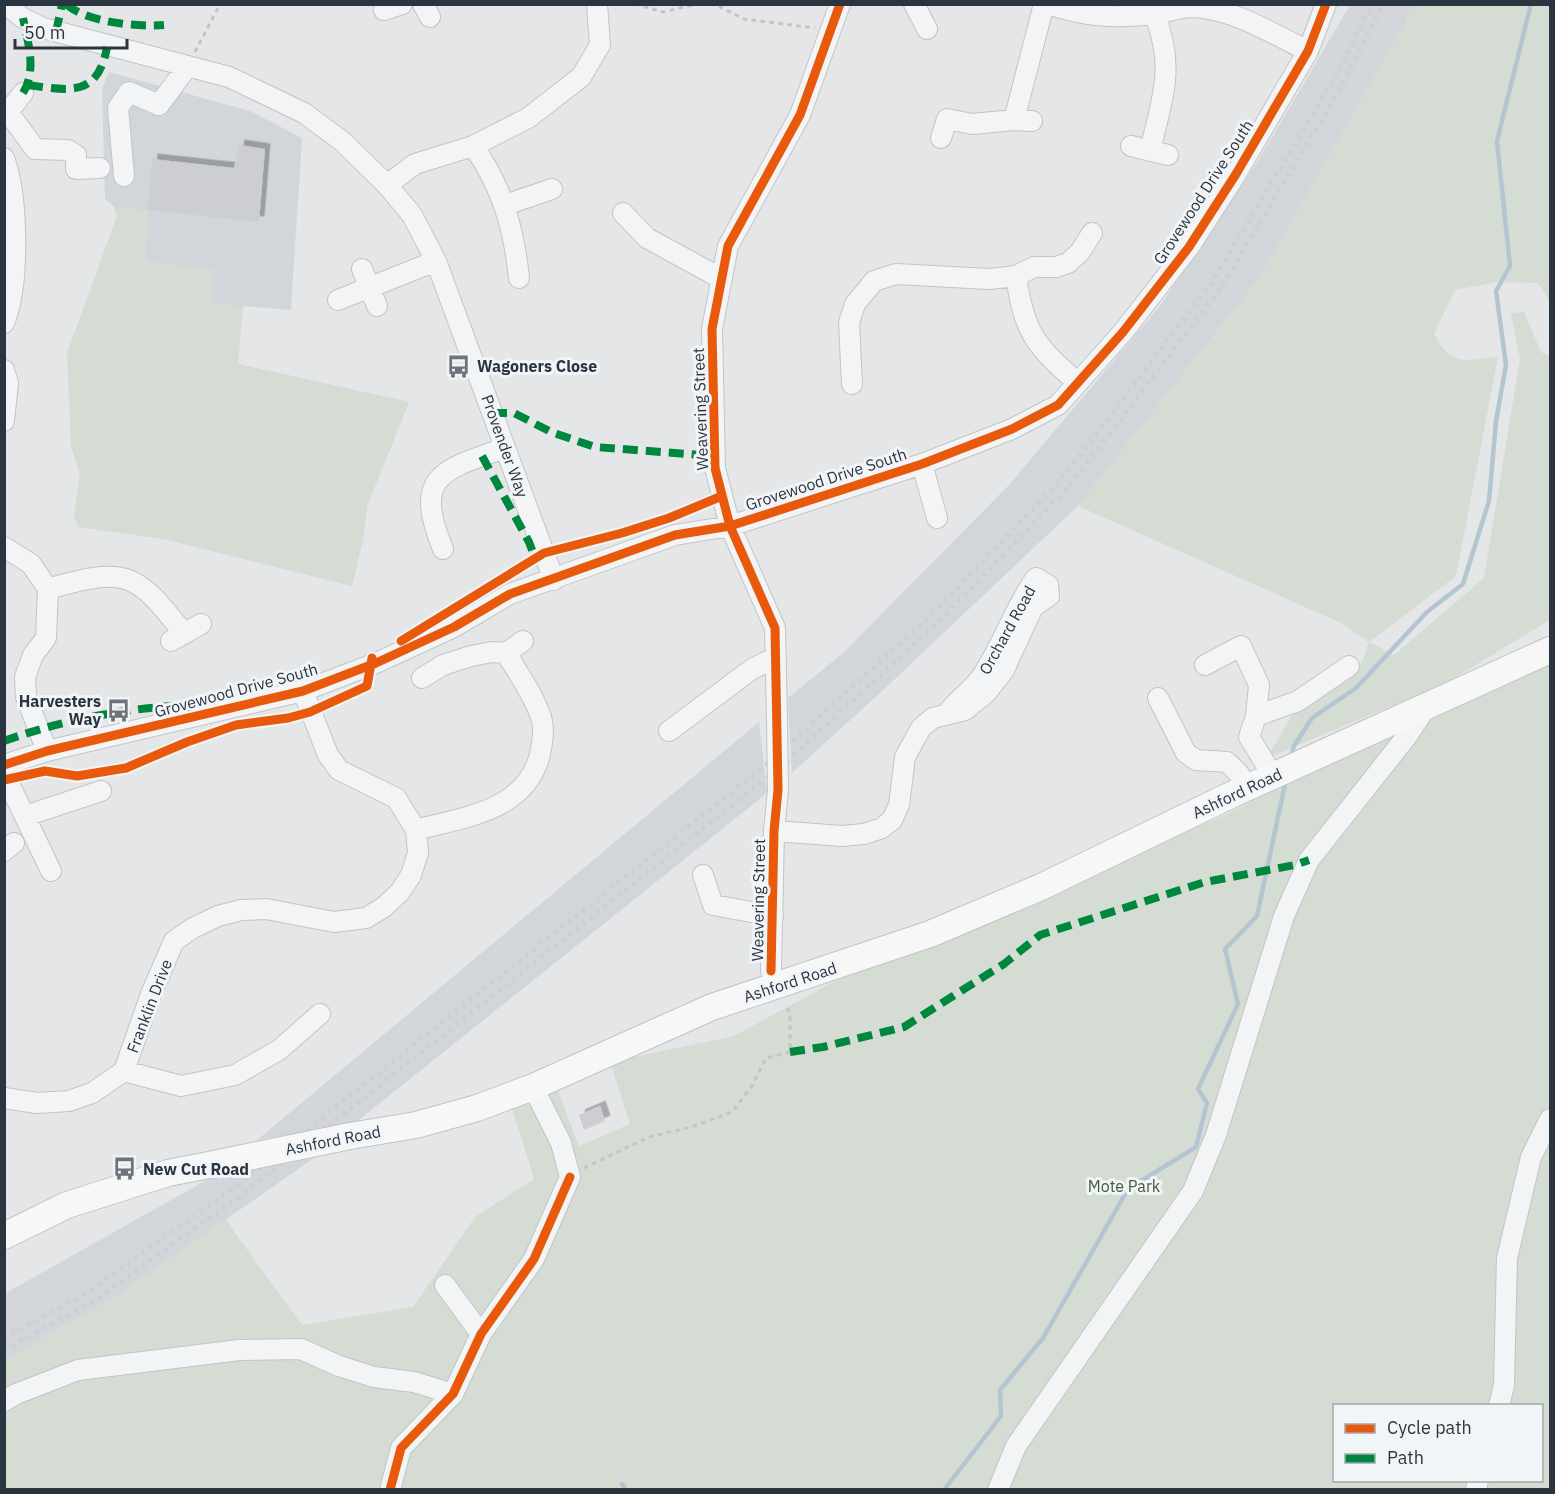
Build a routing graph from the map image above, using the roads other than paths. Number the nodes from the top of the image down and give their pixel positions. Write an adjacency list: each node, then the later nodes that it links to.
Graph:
1 (5, 4): 11 (street, Provender Way)
2 (597, 4): 15 (street)
3 (840, 4): 30 (street, Weavering Street)
4 (914, 4): 9 (street)
5 (1046, 4): 8 (street); 14 (street)
6 (1326, 4): 10 (street, Grovewood Drive South)
7 (1224, 8): 8 (street); 10 (street)
8 (1154, 14): 16 (street)
9 (927, 29)
10 (1308, 51): 37 (street, Grovewood Drive South)
11 (187, 67): 19 (street); 20 (street, Provender Way)
12 (23, 93): 13 (street)
13 (6, 115): 18 (street)
14 (941, 138)
15 (473, 146): 20 (street); 22 (street)
16 (1131, 146)
17 (4, 158): 23 (street)
18 (100, 168)
19 (124, 176)
20 (387, 185): 26 (street, Provender Way)
21 (552, 189): 22 (street)
22 (505, 205): 29 (street)
23 (8, 206): 34 (street)
24 (623, 213): 30 (street)
25 (1092, 234): 28 (street)
26 (436, 261): 31 (street); 40 (street, Provender Way)
27 (362, 269): 31 (street)
28 (1016, 276): 36 (street); 37 (street)
29 (519, 278)
30 (722, 279): 43 (street, Weavering Street)
31 (369, 288): 32 (street); 33 (street)
32 (338, 300)
33 (376, 306)
34 (4, 323)
35 (4, 370): 38 (street)
36 (858, 373)
37 (1078, 383): 41 (street, Grovewood Drive South)
38 (5, 416): 39 (street)
39 (4, 422)
40 (505, 448): 45 (street); 46 (street, Provender Way)
41 (922, 464): 42 (street); 43 (street, Grovewood Drive South)
42 (937, 518)
43 (730, 526): 46 (street, Grovewood Drive South); 52 (street, Weavering Street)
44 (4, 547): 47 (street)
45 (443, 549)
46 (554, 580): 56 (street, Grovewood Drive South)
47 (48, 588): 48 (street); 62 (street)
48 (185, 633)
49 (523, 640): 51 (street)
50 (1551, 650): 58 (main road, Ashford Road)
51 (499, 652): 55 (street); 69 (street)
52 (776, 657): 61 (street); 70 (street, Weavering Street, bridge)
53 (1205, 665): 60 (street)
54 (1349, 666): 60 (street)
55 (422, 678)
56 (303, 691): 62 (street, Grovewood Drive South); 69 (street)
57 (1158, 698): 66 (street)
58 (1428, 704): 65 (main road, Ashford Road); 87 (street)
59 (947, 714): 59 (street, Orchard Road); 70 (street)
60 (1256, 716): 65 (street)
61 (669, 731)
62 (47, 752): 63 (street, Grovewood Drive South)
63 (4, 765)
64 (4, 773): 68 (street)
65 (1273, 776): 66 (main road, Ashford Road)
66 (1245, 788): 74 (main road, Ashford Road)
67 (100, 790): 68 (street)
68 (25, 816): 71 (street)
69 (416, 830): 76 (street, Franklin Drive)
70 (774, 831): 73 (street, Weavering Street)
71 (51, 871)
72 (703, 875): 73 (street)
73 (773, 915): 74 (street, Weavering Street)
74 (781, 977): 77 (main road, Ashford Road)
75 (320, 1014): 76 (street, Franklin Drive)
76 (124, 1071): 78 (street, Franklin Drive)
77 (533, 1087): 80 (main road, Ashford Road, bridge); 82 (street)
78 (4, 1098)
79 (1551, 1119): 85 (street)
80 (4, 1236)
81 (445, 1285): 82 (street)
82 (481, 1334): 83 (street)
83 (453, 1394): 84 (street); 86 (street)
84 (4, 1401)
85 (1504, 1402)
86 (390, 1490)
87 (998, 1490)

